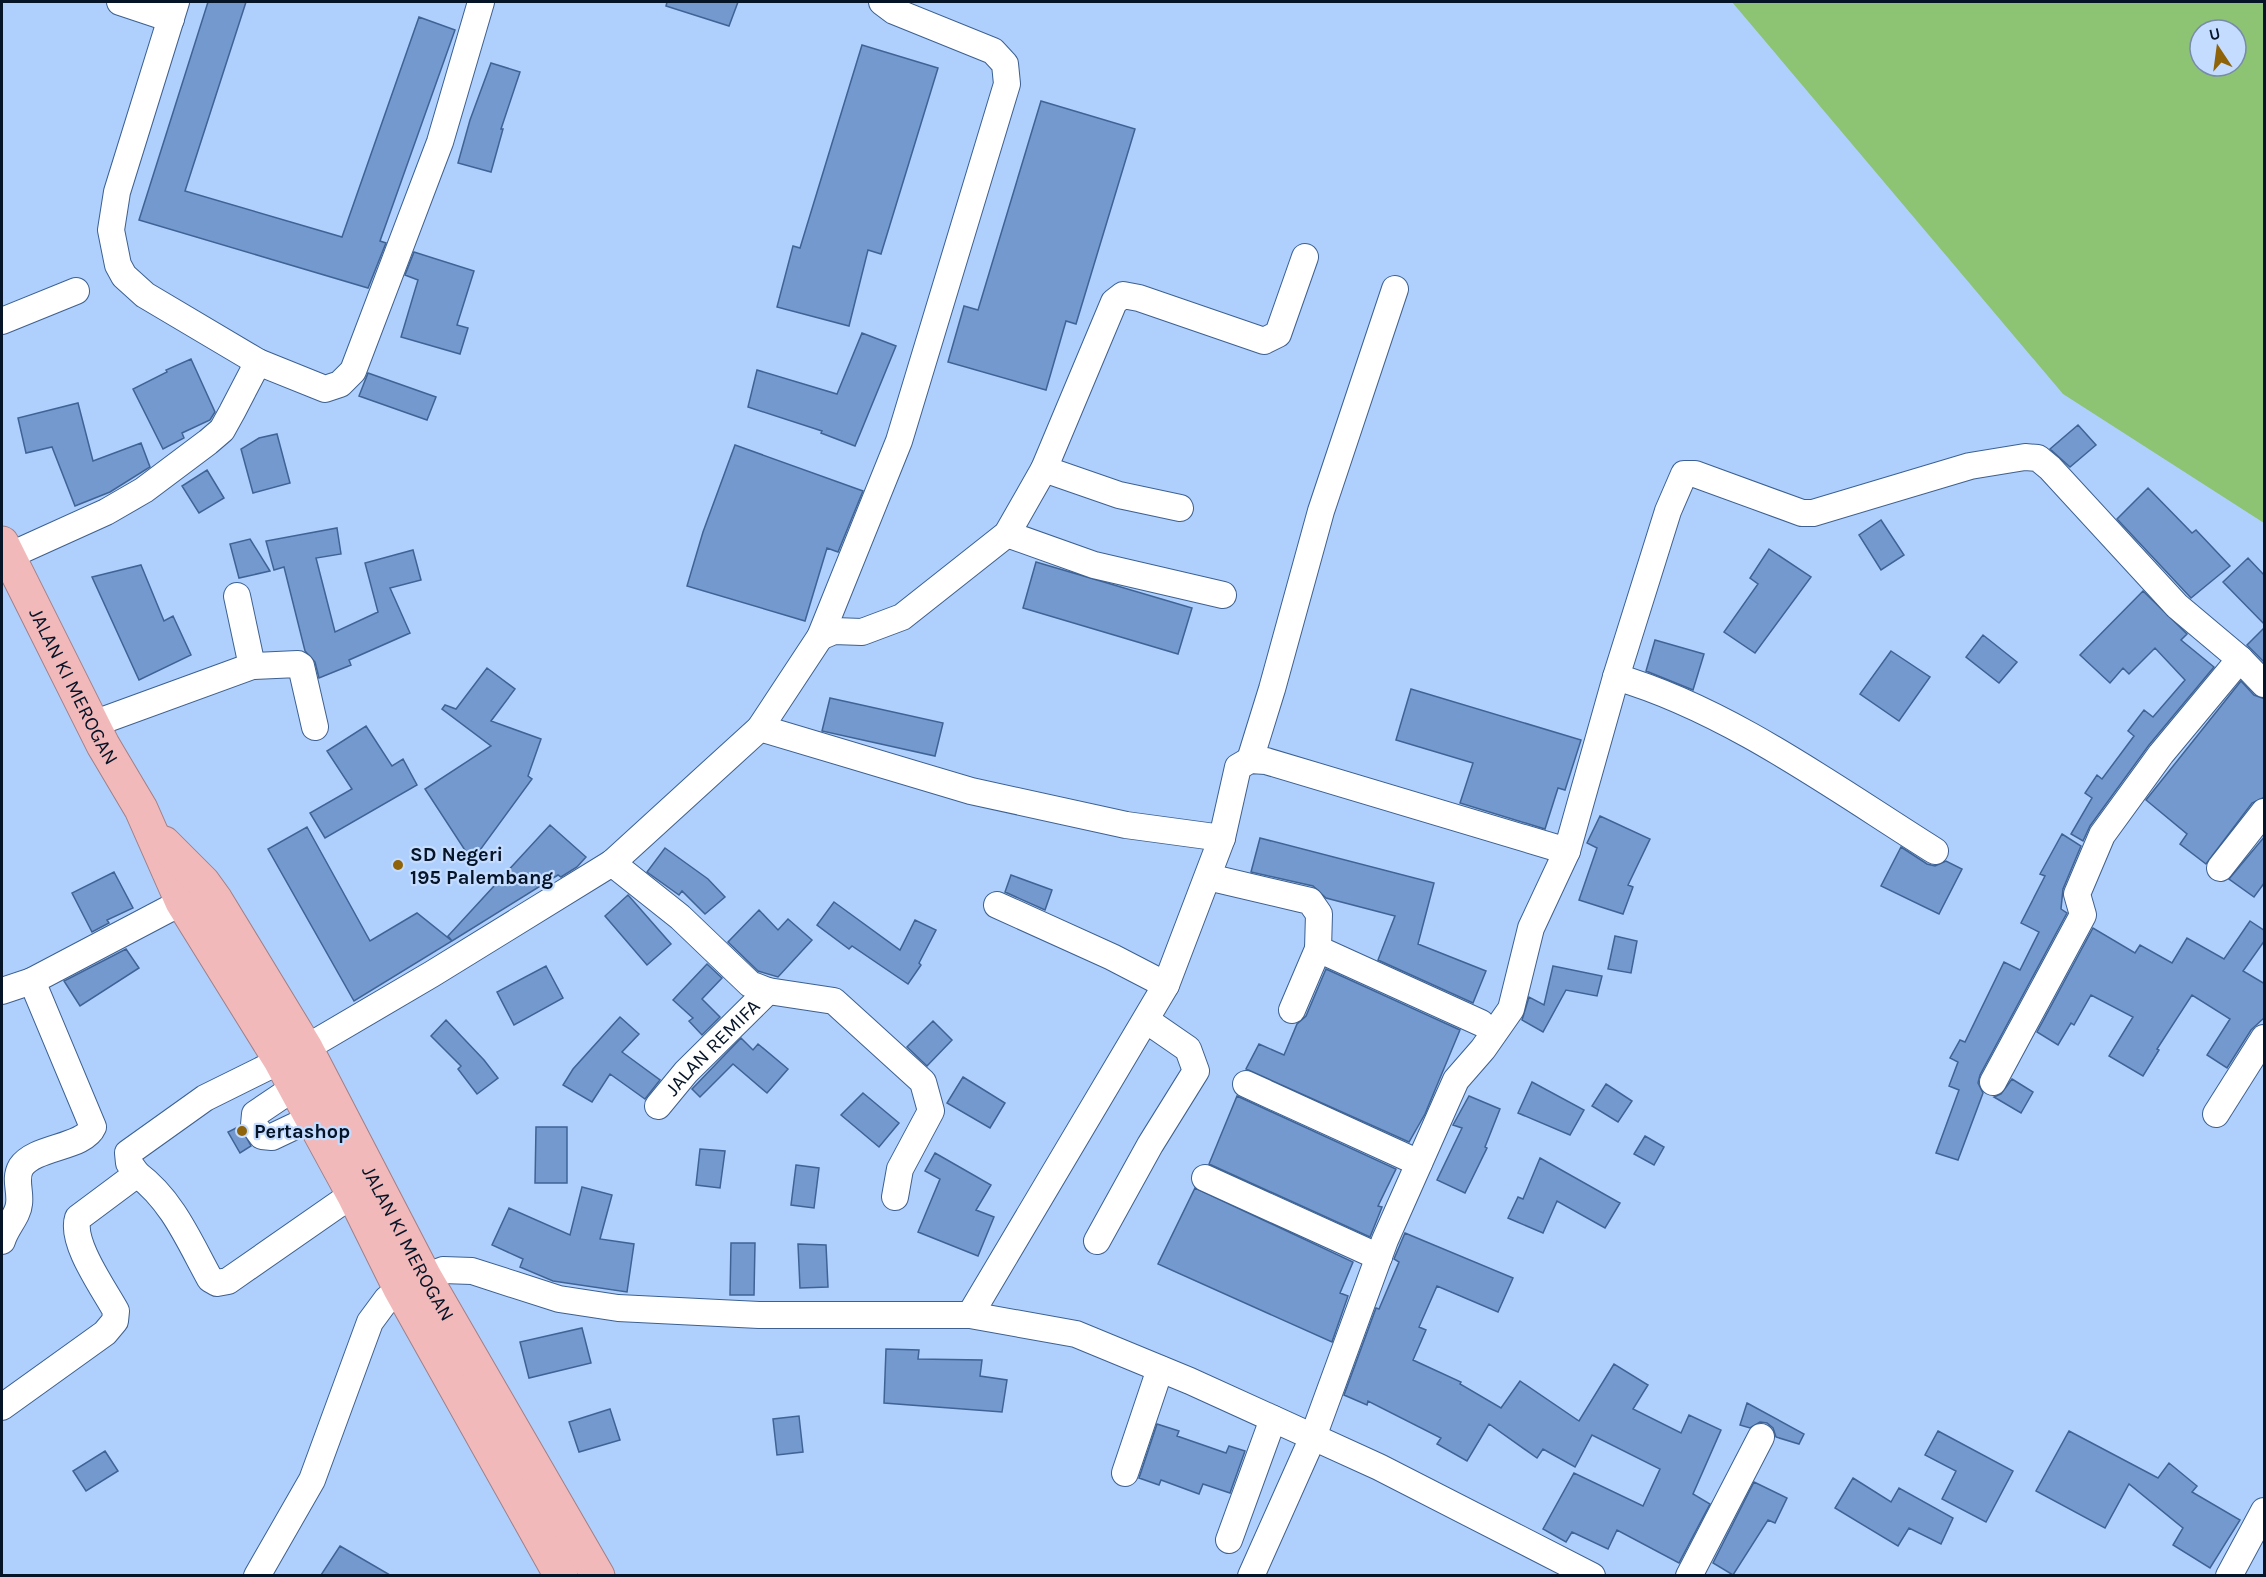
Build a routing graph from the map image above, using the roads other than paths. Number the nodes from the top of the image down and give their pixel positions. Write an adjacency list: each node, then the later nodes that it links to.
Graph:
1 (120, 2): 4 (street)
2 (481, 2): 9 (street)
3 (882, 2): 16 (street)
4 (173, 10): 9 (street)
5 (1305, 257): 10 (street)
6 (1395, 289): 24 (street)
7 (76, 291): 8 (street)
8 (2, 321)
9 (258, 362): 13 (street)
10 (1044, 469): 11 (street); 12 (street)
11 (1180, 508)
12 (1007, 534): 14 (street); 16 (street)
13 (3, 553): 21 (highway, JALAN KI MEROGAN)
14 (1222, 595)
15 (237, 596): 18 (street)
16 (820, 637): 23 (street)
17 (2240, 659): 19 (street); 20 (street); 45 (street)
18 (252, 666): 21 (street); 22 (street)
19 (1616, 678): 28 (street); 29 (street)
20 (2265, 684)
21 (93, 724): 26 (highway, JALAN KI MEROGAN)
22 (315, 727)
23 (760, 728): 27 (street); 30 (street)
24 (1250, 760): 27 (street); 28 (street)
25 (2265, 812): 31 (street)
26 (150, 829): 33 (highway, JALAN KI MEROGAN); 44 (highway, JALAN KI MEROGAN)
27 (1222, 838): 32 (street)
28 (1567, 851): 50 (street)
29 (1935, 851)
30 (612, 863): 39 (street); 44 (street)
31 (2220, 868)
32 (1209, 877): 35 (street); 37 (street)
33 (182, 902): 36 (street); 44 (highway, JALAN KI MEROGAN)
34 (997, 905): 37 (street)
35 (1318, 949): 40 (street); 42 (street)
36 (32, 981): 38 (street); 55 (street)
37 (1166, 985): 41 (street)
38 (2, 991)
39 (768, 991): 47 (street, JALAN REMIFA); 54 (street)
40 (1292, 1010)
41 (1146, 1020): 56 (street); 59 (street)
42 (1481, 1023)
43 (2265, 1038): 48 (street)
44 (294, 1065): 49 (highway, JALAN KI MEROGAN); 49 (street); 51 (street); 53 (highway, JALAN KI MEROGAN)
45 (1993, 1082)
46 (1246, 1084): 50 (street)
47 (658, 1106)
48 (2216, 1114)
49 (312, 1118): 53 (highway, JALAN KI MEROGAN)
50 (1419, 1163): 57 (street)
51 (137, 1174): 53 (street); 61 (street)
52 (1205, 1178): 57 (street)
53 (358, 1185): 58 (highway, JALAN KI MEROGAN)
54 (895, 1197)
55 (3, 1232)
56 (1096, 1241)
57 (1379, 1257): 63 (street)
58 (412, 1283): 59 (street); 68 (street); 69 (highway, JALAN KI MEROGAN); 70 (highway, JALAN KI MEROGAN)
59 (970, 1315): 60 (street)
60 (1160, 1369): 62 (street); 65 (street)
61 (2, 1407)
62 (1273, 1419): 63 (street); 67 (street)
63 (1313, 1437): 71 (street); 72 (street)
64 (1761, 1437): 73 (street)
65 (1125, 1473)
66 (2265, 1511): 74 (street)
67 (1229, 1540)
68 (257, 1575)
69 (561, 1575)
70 (598, 1575)
71 (1251, 1575)
72 (1592, 1575)
73 (1689, 1575)
74 (2229, 1575)

